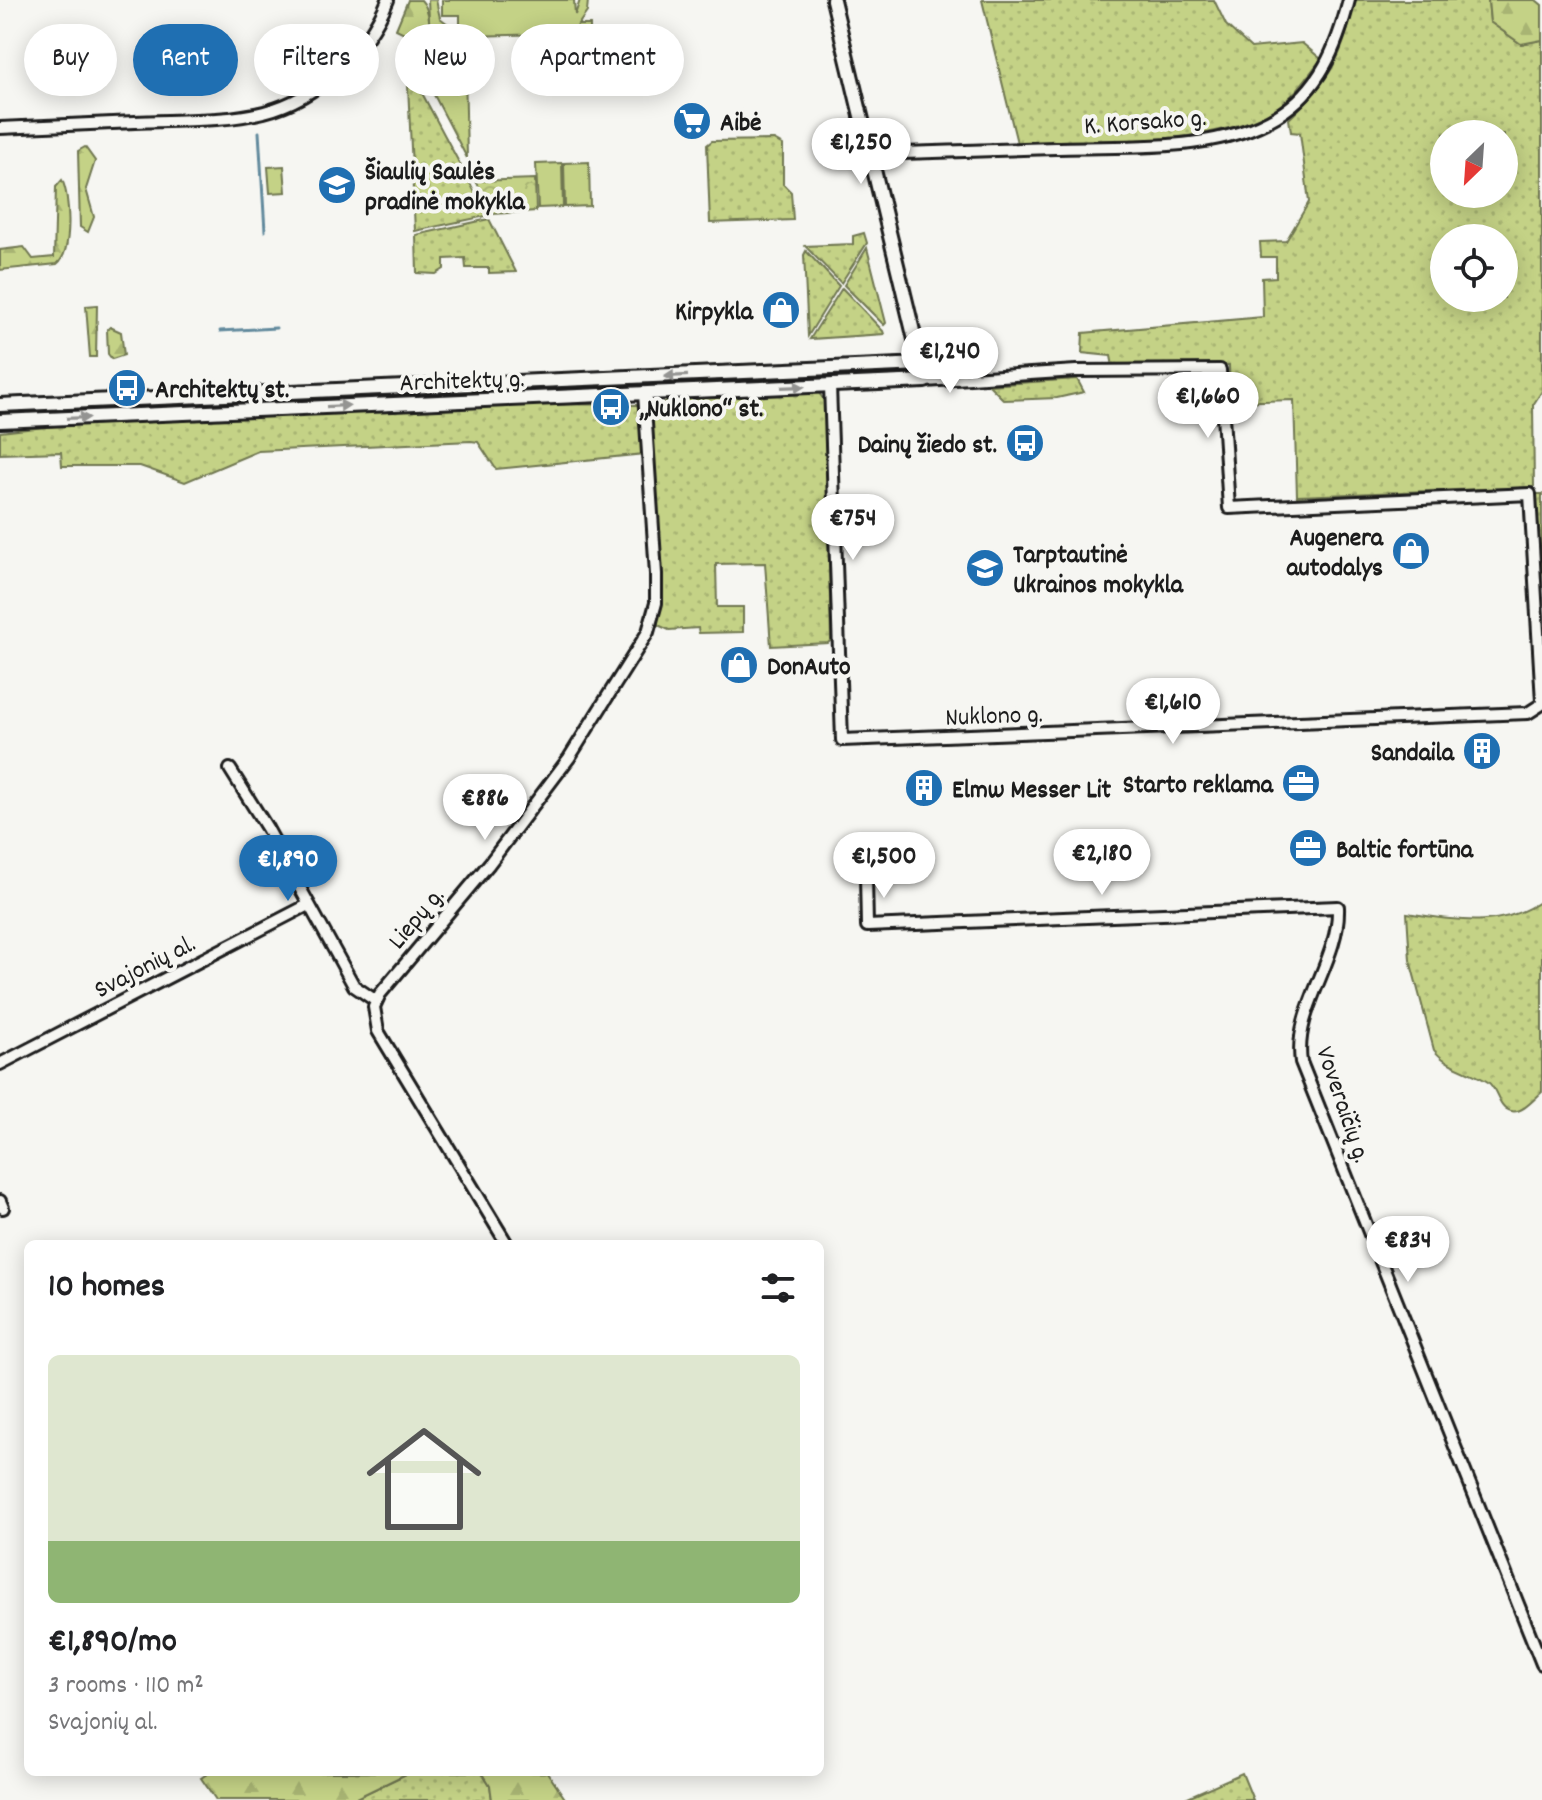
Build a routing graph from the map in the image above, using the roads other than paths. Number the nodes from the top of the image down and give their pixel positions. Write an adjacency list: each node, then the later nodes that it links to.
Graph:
1 (388, 0): 4 (street)
2 (833, 0): 5 (main road)
3 (1349, 0): 5 (street, K. Korsako g.)
4 (0, 128)
5 (872, 154): 6 (main road)
6 (922, 364): 7 (main road); 8 (main road, Architektų g., one-way to 8)
7 (925, 381): 9 (main road, Architektų g.); 14 (street)
8 (485, 385): 11 (main road); 12 (main road, Architektų g.)
9 (830, 385): 10 (main road, Architektų g., one-way to 9); 14 (street, Nuklono g.)
10 (644, 393): 11 (main road, Architektų g.); 18 (street, Liepų g.)
11 (486, 400): 13 (main road, Architektų g., one-way to 11)
12 (0, 405)
13 (0, 421)
14 (1542, 703)
15 (230, 769): 17 (street)
16 (866, 875): 21 (street, Voveraičių g.)
17 (308, 905): 18 (street); 19 (street, Svajonių al.)
18 (376, 1001): 20 (street)
19 (0, 1064)
20 (505, 1240)
21 (1542, 1664)

